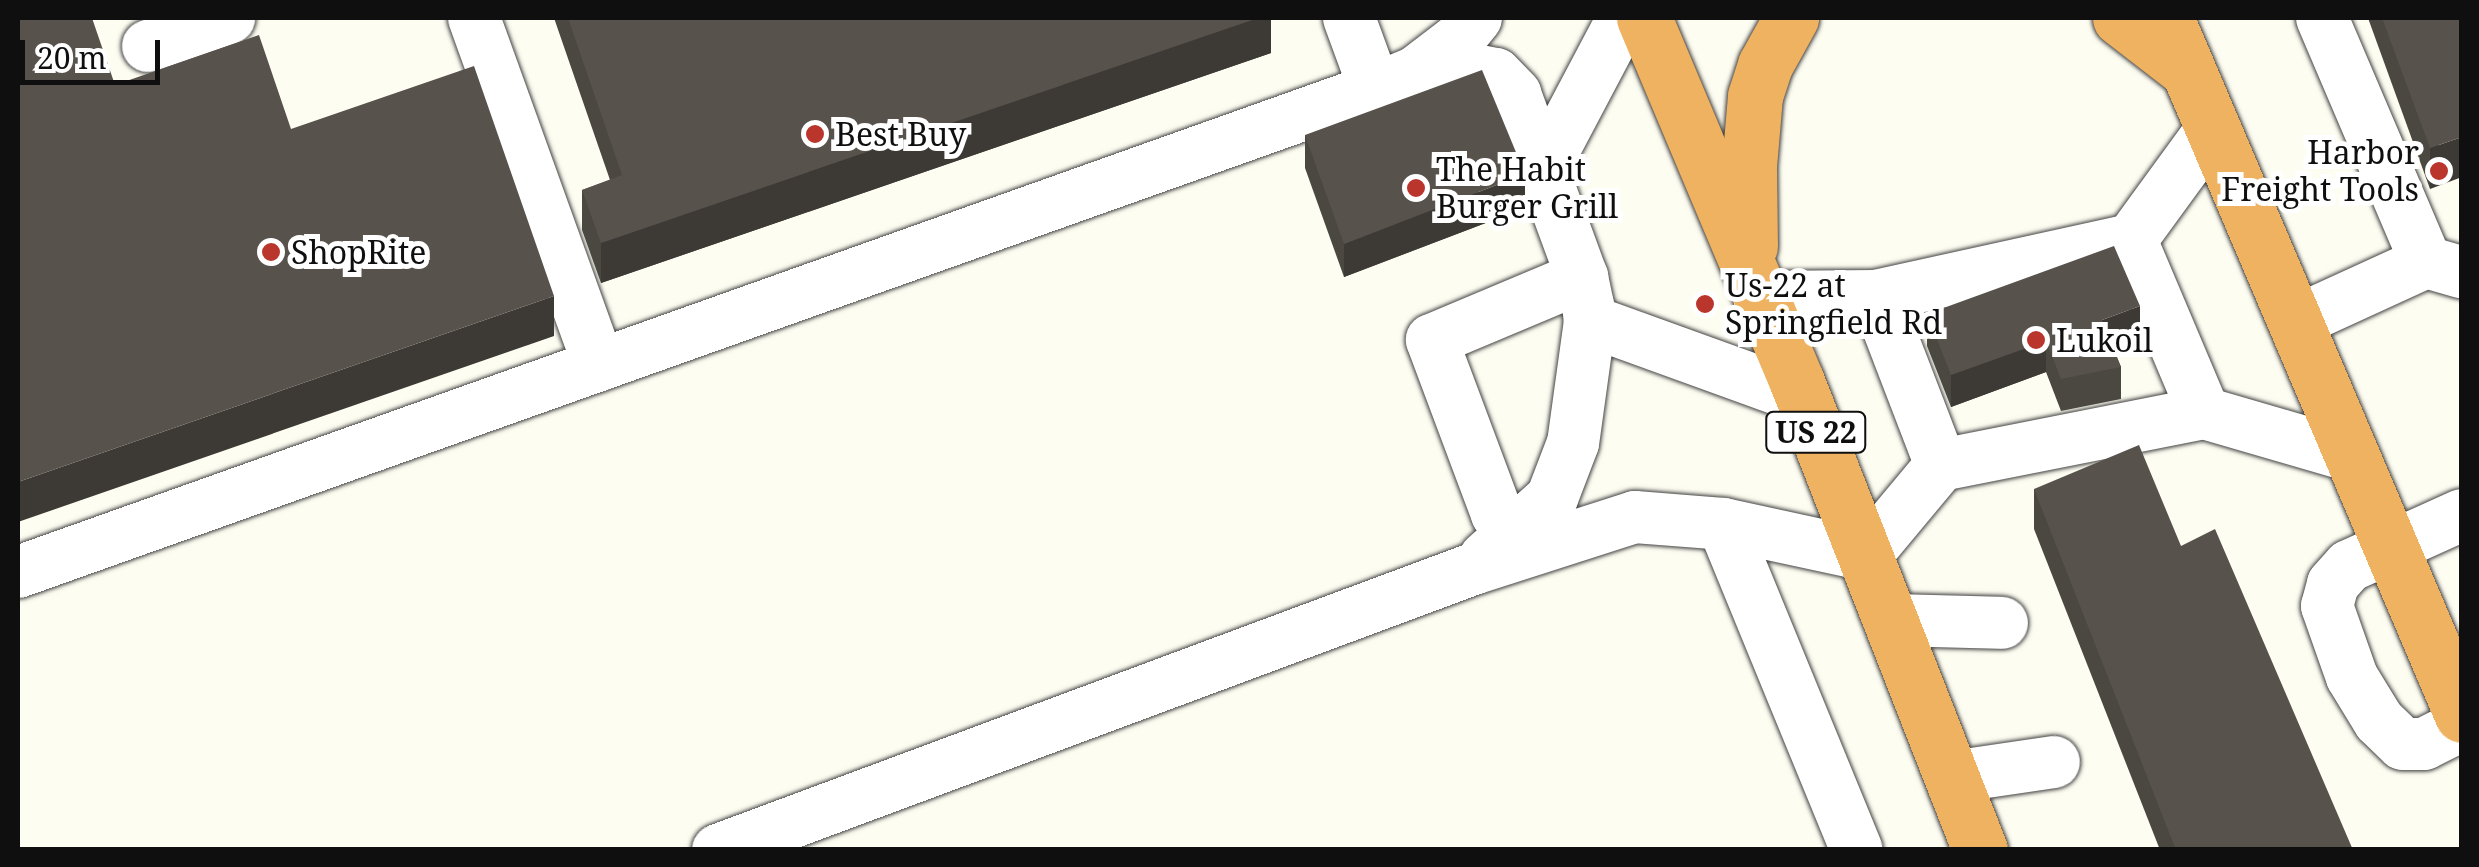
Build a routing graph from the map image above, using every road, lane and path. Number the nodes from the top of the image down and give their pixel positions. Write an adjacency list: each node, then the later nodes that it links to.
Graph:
1 (229, 18): 11 (lane)
2 (474, 18): 22 (lane)
3 (1350, 18): 13 (lane)
4 (1476, 18): 13 (lane)
5 (1623, 18): 15 (lane)
6 (1644, 18): 18 (highway, US 22)
7 (1791, 18): 18 (highway)
8 (2120, 18): 12 (highway)
9 (2166, 18): 12 (highway)
10 (2322, 18): 17 (lane)
11 (148, 46)
12 (2188, 70): 14 (highway)
13 (1395, 81): 15 (lane); 22 (lane)
14 (2212, 129): 16 (lane); 21 (highway)
15 (1543, 170): 20 (lane)
16 (2131, 240): 19 (lane); 24 (lane)
17 (2444, 267): 21 (lane)
18 (1755, 286): 19 (lane); 23 (highway, US 22)
19 (1876, 296): 26 (lane)
20 (1586, 299): 23 (lane); 29 (lane); 29 (lane)
21 (2295, 322): 25 (highway)
22 (598, 365): 33 (lane)
23 (1803, 398): 31 (highway, US 22)
24 (2204, 413): 25 (lane); 26 (lane)
25 (2352, 456): 30 (highway)
26 (1940, 465): 31 (lane)
27 (2462, 515): 30 (lane)
28 (1723, 524): 31 (lane); 32 (lane); 40 (lane)
29 (1519, 528): 32 (lane)
30 (2390, 546): 36 (highway); 36 (lane)
31 (1866, 556): 34 (highway, US 22)
32 (1473, 569): 39 (lane)
33 (18, 572)
34 (1891, 620): 35 (lane); 38 (highway, US 22)
35 (2002, 623)
36 (2459, 704)
37 (2054, 762): 38 (lane)
38 (1952, 777): 41 (highway, US 22)
39 (718, 850)
40 (1857, 850)
41 (1980, 850)

